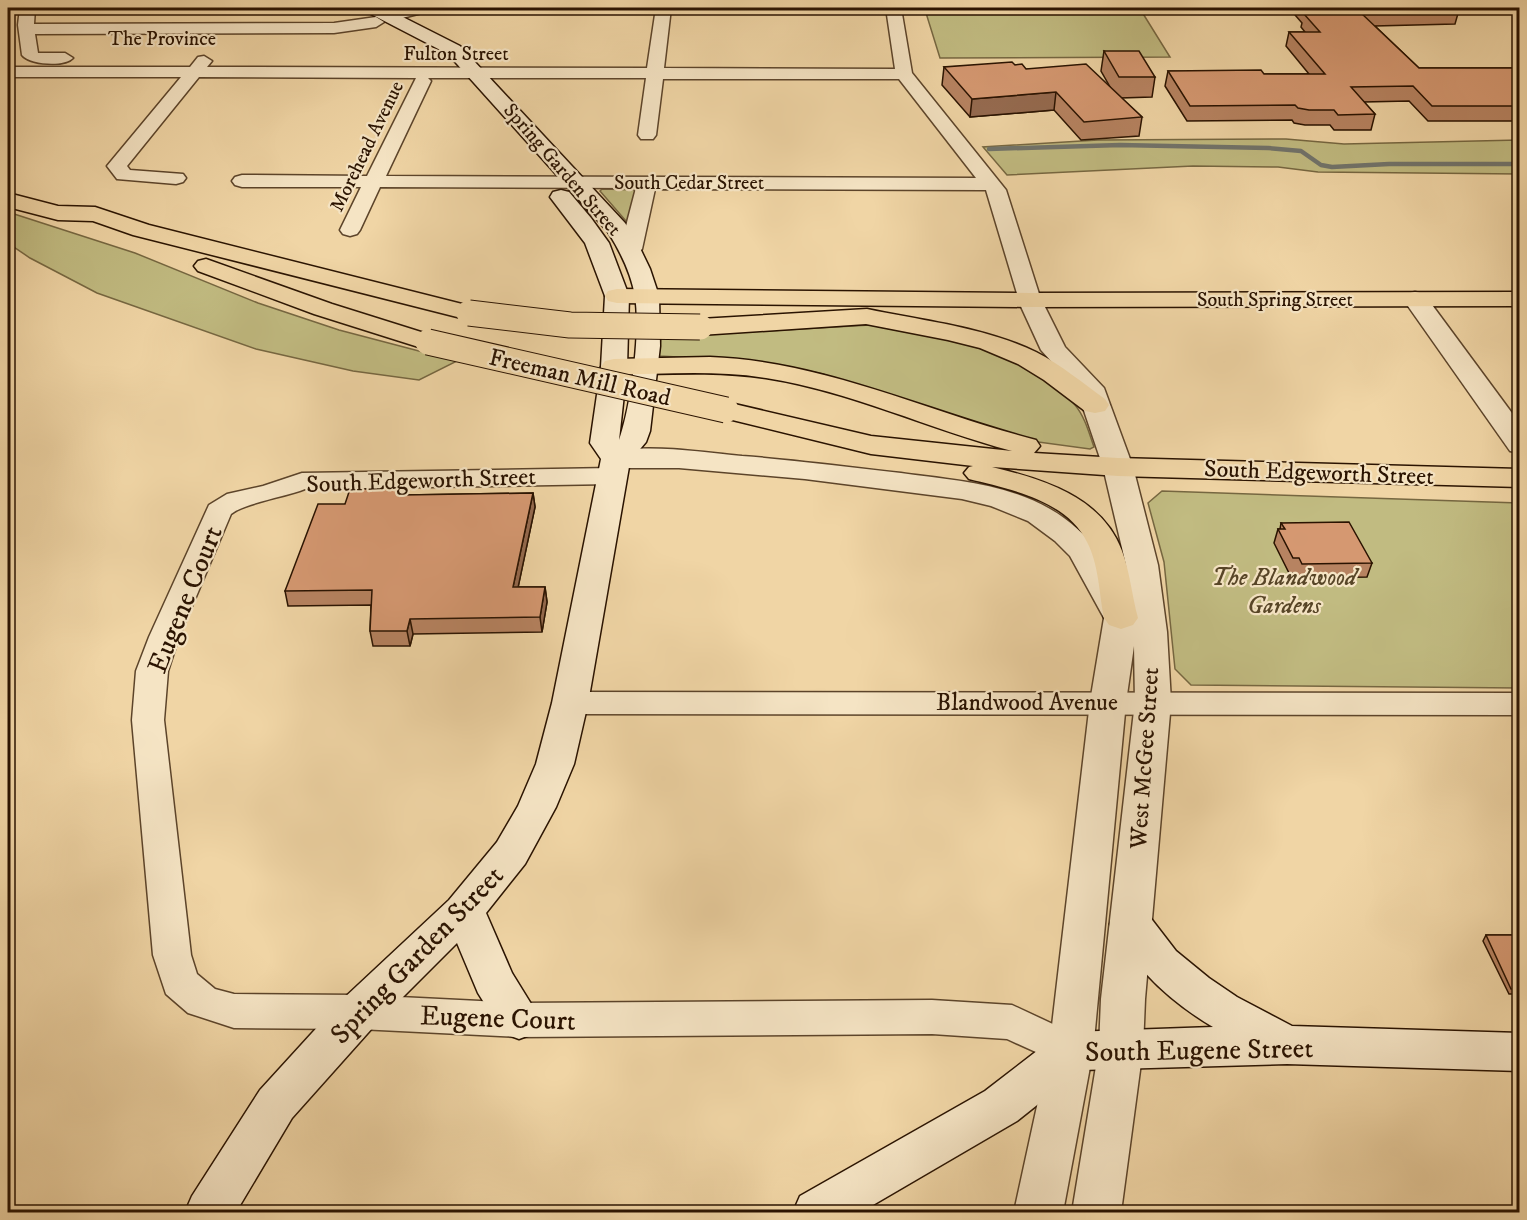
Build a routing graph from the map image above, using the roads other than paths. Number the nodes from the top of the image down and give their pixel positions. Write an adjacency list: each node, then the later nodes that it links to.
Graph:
1 (28, 8): 9 (street, The Province)
2 (346, 8): 6 (main road, Spring Garden Street)
3 (425, 8): 6 (street)
4 (663, 8): 16 (street)
5 (894, 8): 15 (street)
6 (379, 15): 8 (street); 13 (main road, Spring Garden Street); 14 (main road, Spring Garden Street)
7 (93, 16): 8 (street)
8 (80, 28): 9 (street)
9 (27, 29): 11 (street, The Province)
10 (344, 59): 11 (street, The Province)
11 (200, 66): 12 (street, Fulton Street); 13 (street, Fulton Street); 19 (street)
12 (8, 72)
13 (456, 74): 14 (street, Fulton Street); 22 (main road, Spring Garden Street)
14 (478, 74): 16 (street, Fulton Street); 23 (main road, Spring Garden Street)
15 (904, 74): 16 (street, Fulton Street); 25 (street, West McGee Street)
16 (656, 75): 18 (street)
17 (422, 81): 20 (street, Morehead Avenue)
18 (647, 135)
19 (176, 178)
20 (374, 180): 21 (street, South Cedar Street); 22 (street, South Cedar Street); 28 (street, Morehead Avenue)
21 (242, 181)
22 (547, 182): 23 (street, South Cedar Street); 30 (main road, Spring Garden Street)
23 (576, 182): 24 (street, South Cedar Street); 29 (main road, Spring Garden Street)
24 (646, 182): 25 (street, South Cedar Street); 29 (street)
25 (993, 184): 34 (street, West McGee Street)
26 (8, 201): 27 (main road, Freeman Mill Road)
27 (55, 212): 35 (main road, Freeman Mill Road, bridge); 40 (main road, Freeman Mill Road, bridge)
28 (350, 230)
29 (631, 249): 31 (main road, Spring Garden Street)
30 (617, 296): 31 (main road); 36 (main road, Spring Garden Street)
31 (647, 296): 34 (main road); 37 (main road, Spring Garden Street)
32 (1415, 299): 33 (main road, South Spring Street); 34 (main road, South Spring Street); 39 (main road)
33 (1520, 299)
34 (1030, 300): 35 (main road, Freeman Mill Road); 38 (main road, West McGee Street)
35 (867, 317): 38 (main road)
36 (614, 367): 37 (main road); 42 (main road, Spring Garden Street)
37 (645, 367): 41 (main road); 42 (main road, Spring Garden Street)
38 (1095, 405): 41 (main road, West McGee Street)
39 (1520, 444)
40 (897, 449): 41 (main road, Freeman Mill Road); 45 (main road)
41 (1119, 466): 43 (main road, South Edgeworth Street); 47 (main road, West McGee Street)
42 (614, 468): 44 (street, South Edgeworth Street); 45 (main road); 48 (main road, Spring Garden Street)
43 (1520, 478)
44 (233, 500): 52 (street, Eugene Court)
45 (1121, 618): 46 (main road, West McGee Street)
46 (1108, 702): 47 (street, Blandwood Avenue); 48 (street, Blandwood Avenue); 56 (main road, West McGee Street)
47 (1153, 702): 49 (street, Blandwood Avenue); 51 (main road, West McGee Street)
48 (570, 703): 50 (main road, Spring Garden Street)
49 (1520, 704)
50 (464, 911): 52 (main road, Spring Garden Street); 53 (main road)
51 (1131, 924): 54 (main road); 55 (main road, West McGee Street)
52 (359, 1012): 53 (street, Eugene Court); 59 (main road, Spring Garden Street)
53 (519, 1020): 56 (street, Eugene Court)
54 (1287, 1045): 55 (main road, South Eugene Street); 57 (main road, South Eugene Street)
55 (1121, 1048): 56 (main road, South Eugene Street); 61 (main road, West McGee Street)
56 (1071, 1051): 58 (main road, South Eugene Street); 60 (main road, West McGee Street)
57 (1520, 1052)
58 (838, 1210)
59 (209, 1212)
60 (1038, 1212)
61 (1097, 1212)

